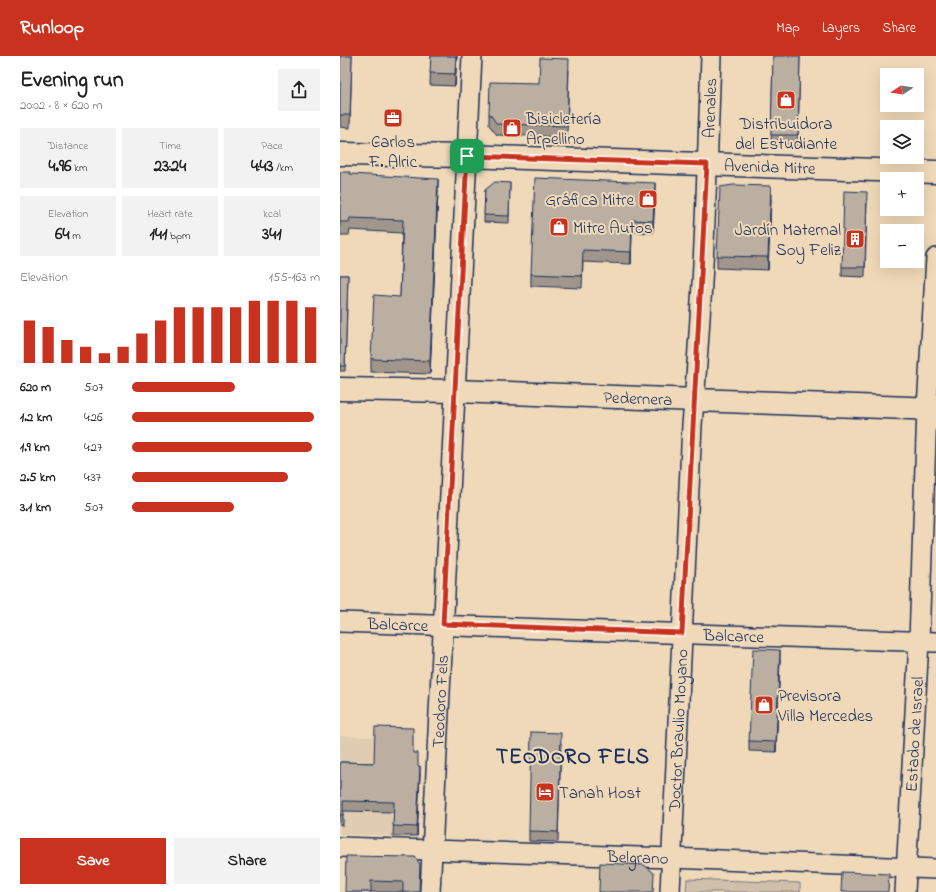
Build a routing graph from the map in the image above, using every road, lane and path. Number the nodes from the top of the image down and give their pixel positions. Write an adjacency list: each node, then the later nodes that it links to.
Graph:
1 (472, 56): 4 (street, Teodoro Fels)
2 (711, 56): 5 (street, Arenales)
3 (340, 154): 4 (main road, Avenida Mitre)
4 (467, 156): 5 (main road, Avenida Mitre); 9 (street, Teodoro Fels)
5 (707, 164): 6 (main road, Avenida Mitre); 10 (street, Arenales)
6 (936, 172)
7 (936, 258): 11 (street, Estado de Israel)
8 (340, 389): 9 (main road, Pedernera)
9 (455, 392): 10 (main road, Pedernera); 13 (street, Teodoro Fels)
10 (694, 400): 11 (main road, Pedernera); 14 (street, Doctor Braulio Moyano)
11 (932, 408): 15 (street, Estado de Israel)
12 (340, 622): 13 (street, Balcarce)
13 (443, 624): 14 (street, Balcarce); 17 (street, Teodoro Fels)
14 (682, 633): 15 (street, Balcarce); 18 (street, Doctor Braulio Moyano)
15 (927, 642): 19 (street, Estado de Israel)
16 (340, 847): 17 (street, Belgrano)
17 (432, 850): 18 (street, Belgrano); 21 (street, Teodoro Fels)
18 (671, 858): 19 (street, Belgrano); 22 (street, Doctor Braulio Moyano)
19 (906, 868): 20 (street, Belgrano); 23 (street, Estado de Israel)
20 (936, 869)
21 (430, 892)
22 (670, 892)
23 (905, 892)

